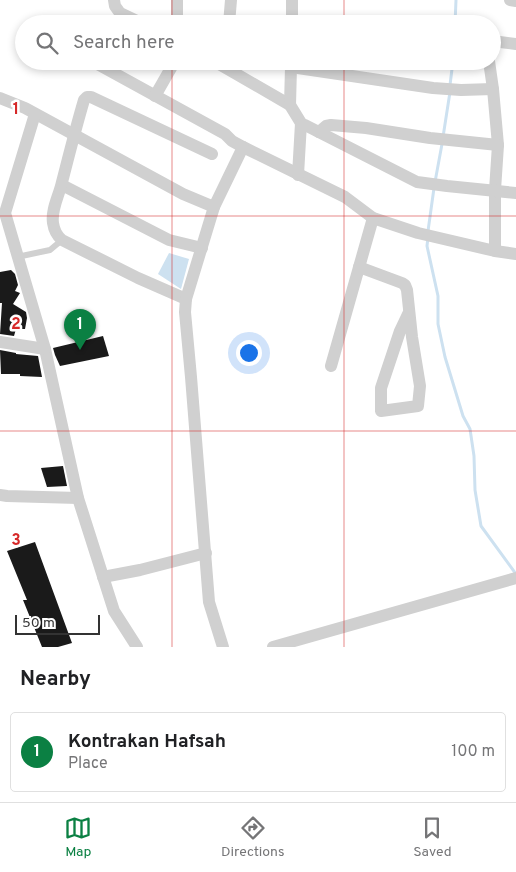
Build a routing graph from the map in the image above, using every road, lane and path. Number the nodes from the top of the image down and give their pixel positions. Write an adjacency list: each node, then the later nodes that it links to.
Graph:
1 (114, 0): 7 (street)
2 (177, 0): 8 (street)
3 (230, 0): 9 (street)
4 (292, 0): 10 (street)
5 (510, 0): 6 (street)
6 (516, 1)
7 (124, 15)
8 (177, 15)
9 (229, 15)
10 (292, 15)
11 (501, 42): 12 (street)
12 (516, 44)
13 (108, 70): 20 (street)
14 (170, 70): 20 (street)
15 (235, 70): 22 (street)
16 (291, 70): 22 (street)
17 (326, 70): 19 (street)
18 (490, 70): 19 (street)
19 (493, 89): 27 (street)
20 (156, 96): 28 (street)
21 (0, 98): 23 (street)
22 (290, 105): 24 (street)
23 (35, 114): 26 (street); 40 (street)
24 (300, 124): 25 (street); 30 (street)
25 (319, 132): 27 (street); 32 (street)
26 (74, 135): 29 (street); 31 (street); 34 (street)
27 (498, 145): 32 (street)
28 (243, 147): 30 (street); 34 (street)
29 (212, 154)
30 (298, 175): 35 (street)
31 (62, 185): 36 (street); 37 (street)
32 (495, 190): 33 (street); 38 (street)
33 (516, 193)
34 (214, 207): 37 (street)
35 (373, 218): 38 (street); 41 (street)
36 (62, 240): 40 (lane); 42 (street)
37 (202, 248): 42 (street)
38 (495, 251): 39 (street)
39 (516, 254)
40 (17, 257): 45 (street)
41 (359, 267): 43 (street); 46 (street)
42 (186, 299): 49 (street)
43 (409, 312): 43 (street)
44 (0, 342): 45 (street)
45 (45, 349): 48 (street)
46 (331, 366)
47 (0, 495): 48 (street)
48 (78, 498): 50 (street)
49 (206, 553): 50 (street); 53 (street)
50 (103, 577): 52 (street)
51 (516, 578): 54 (street)
52 (137, 647)
53 (223, 647)
54 (273, 647)

